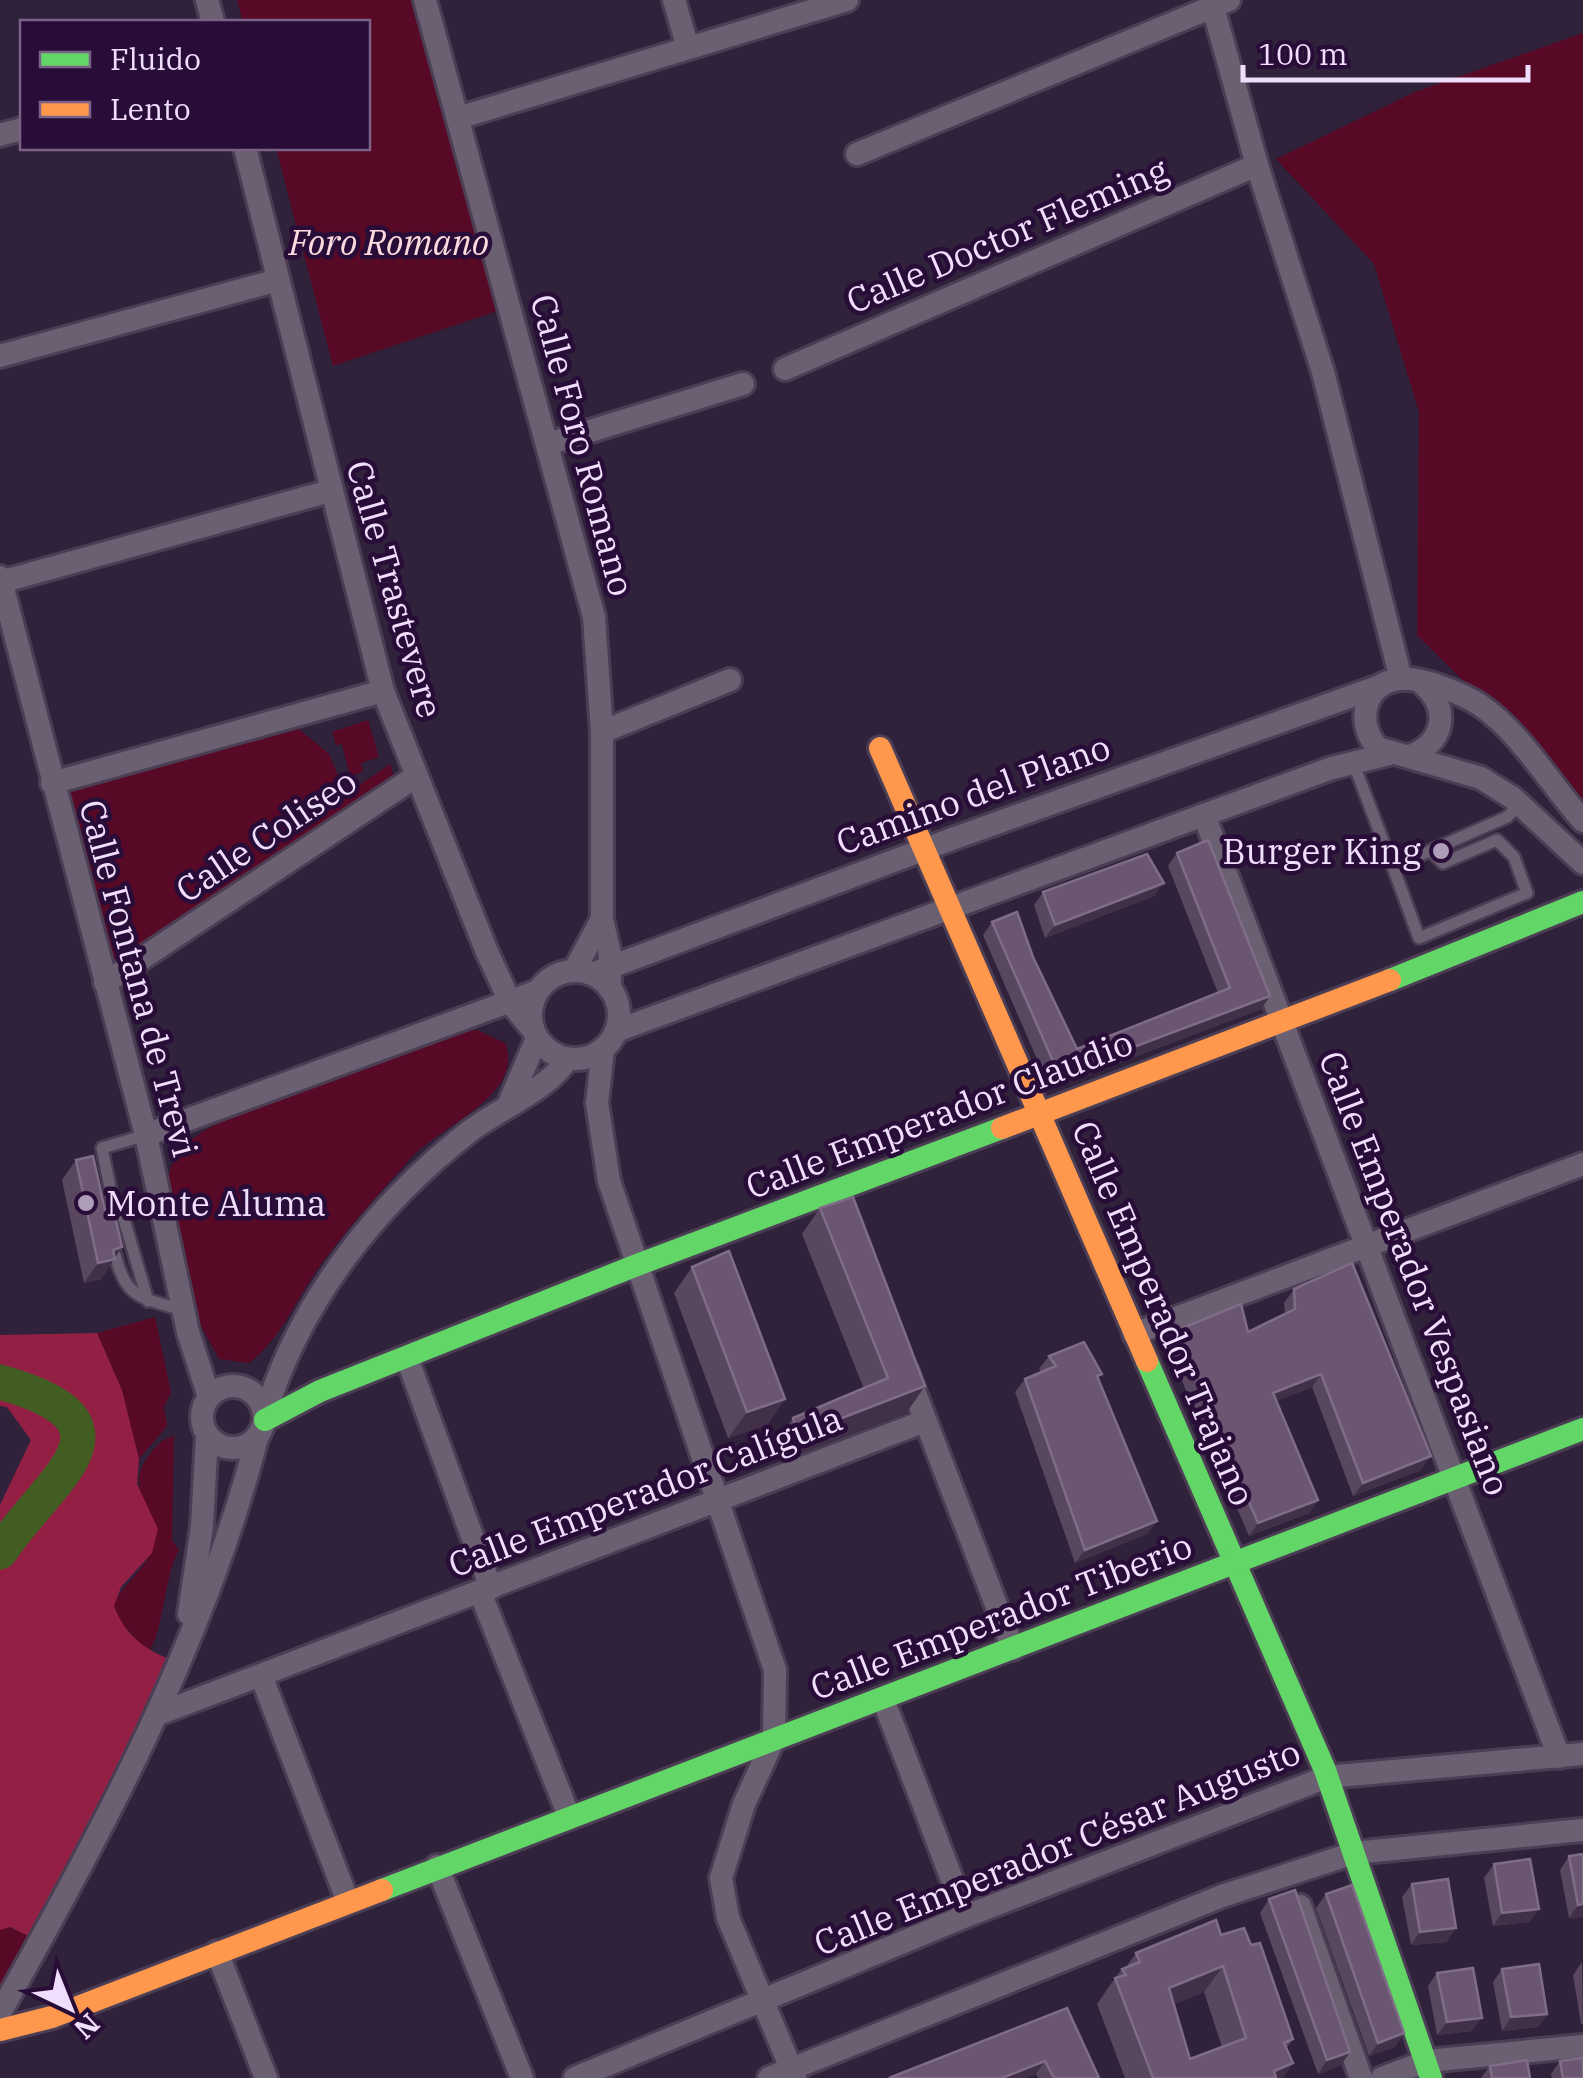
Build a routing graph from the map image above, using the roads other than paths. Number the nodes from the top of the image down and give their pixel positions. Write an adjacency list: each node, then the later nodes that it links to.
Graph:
1 (425, 0): 6 (street, Calle Foro Romano)
2 (674, 0): 5 (street)
3 (847, 0): 5 (street)
4 (1218, 2): 8 (street); 9 (street)
5 (688, 48): 6 (street)
6 (458, 118): 14 (street, Calle Foro Romano)
7 (246, 150): 10 (street, Calle Trastevere)
8 (857, 154)
9 (1257, 165): 12 (street, Calle Doctor Fleming); 18 (street)
10 (278, 280): 11 (street); 15 (street, Calle Trastevere)
11 (0, 356)
12 (785, 369)
13 (743, 384): 14 (street)
14 (548, 444): 20 (street, Calle Foro Romano)
15 (330, 491): 16 (street); 19 (street, Calle Trastevere)
16 (1, 580): 25 (street, Calle Fontana de Trevi)
17 (730, 680): 20 (street)
18 (1401, 683): 22 (street); 22 (street); 28 (street); 29 (street, Camino del Plano)
19 (383, 691): 24 (street, Calle Trastevere); 25 (street)
20 (602, 732): 35 (street, Calle Foro Romano)
21 (880, 748): 29 (street, Calle Emperador Trajano)
22 (1400, 755): 23 (street); 26 (street)
23 (1353, 762): 27 (street); 32 (lane)
24 (415, 777): 37 (street, Calle Coliseo); 39 (street, Calle Trastevere)
25 (52, 783): 37 (street, Calle Fontana de Trevi)
26 (1520, 805): 30 (lane); 31 (street)
27 (1204, 814): 34 (street); 40 (street, Calle Emperador Vespasiano)
28 (1583, 820)
29 (922, 850): 34 (street, Calle Emperador Trajano); 36 (street, Camino del Plano)
30 (1431, 850): 32 (lane); 32 (lane)
31 (1583, 863)
32 (1393, 866)
33 (1583, 902): 40 (street, Calle Emperador Claudio)
34 (947, 908): 42 (street); 46 (street, Calle Emperador Trajano)
35 (602, 919): 36 (street, Calle Foro Romano); 36 (street, Calle Foro Romano)
36 (597, 975): 38 (street); 42 (street)
37 (105, 982): 47 (street, Calle Fontana de Trevi)
38 (538, 991): 39 (street); 41 (street)
39 (510, 1002): 41 (street, Calle Trastevere); 47 (street)
40 (1282, 1023): 46 (street, Calle Emperador Claudio); 49 (street, Calle Emperador Vespasiano)
41 (535, 1034): 43 (street); 44 (street)
42 (610, 1040): 43 (street); 45 (street)
43 (568, 1059): 44 (street); 45 (street)
44 (510, 1101): 55 (street)
45 (598, 1103): 50 (street)
46 (1039, 1111): 50 (street, Calle Emperador Claudio); 52 (street, Calle Emperador Trajano)
47 (146, 1135): 51 (street, Calle Fontana de Trevi); 51 (lane)
48 (1583, 1164): 49 (street)
49 (1366, 1245): 52 (street); 63 (street, Calle Emperador Vespasiano)
50 (637, 1264): 54 (street, Calle Emperador Claudio); 64 (street)
51 (184, 1310): 58 (street, Calle Fontana de Trevi)
52 (1134, 1334): 65 (street, Calle Emperador Trajano)
53 (899, 1350): 59 (street)
54 (406, 1358): 57 (street, Calle Emperador Claudio); 66 (street)
55 (280, 1366): 56 (street); 57 (street); 60 (street)
56 (242, 1388): 58 (street); 60 (street)
57 (320, 1391): 60 (street, Calle Emperador Claudio)
58 (210, 1397): 62 (street)
59 (925, 1421): 64 (street, Calle Emperador Calígula); 67 (street)
60 (262, 1425): 62 (street); 68 (street)
61 (1583, 1429): 63 (street, Calle Emperador Tiberio)
62 (207, 1435): 68 (street)
63 (1458, 1478): 65 (street, Calle Emperador Tiberio); 74 (street, Calle Emperador Vespasiano)
64 (718, 1500): 66 (street, Calle Emperador Calígula); 72 (street)
65 (1235, 1564): 67 (street, Calle Emperador Tiberio); 76 (street, Calle Emperador Trajano)
66 (485, 1590): 69 (street, Calle Emperador Calígula); 78 (street)
67 (1012, 1649): 70 (street, Calle Emperador Tiberio)
68 (185, 1652): 71 (street)
69 (262, 1678): 71 (street, Calle Emperador Calígula); 82 (street)
70 (884, 1699): 72 (street, Calle Emperador Tiberio); 84 (street)
71 (161, 1713): 87 (street)
72 (774, 1738): 75 (street, Calle Emperador Tiberio); 77 (street)
73 (1583, 1754): 74 (street, Calle Emperador César Augusto)
74 (1559, 1756): 76 (street, Calle Emperador César Augusto)
75 (723, 1758): 77 (street); 78 (street, Calle Emperador Tiberio)
76 (1328, 1777): 80 (street, Calle Emperador Trajano); 84 (street, Calle Emperador César Augusto)
77 (744, 1804): 86 (street)
78 (569, 1816): 81 (street, Calle Emperador Tiberio)
79 (1583, 1830): 80 (street)
80 (1354, 1854): 90 (street, Calle Emperador Trajano); 91 (street)
81 (437, 1866): 82 (street, Calle Emperador Tiberio); 93 (street)
82 (348, 1902): 85 (street, Calle Emperador Tiberio)
83 (1300, 1906): 96 (street)
84 (966, 1916): 86 (street, Calle Emperador César Augusto)
85 (217, 1952): 88 (street, Calle Emperador Tiberio); 92 (street)
86 (762, 2004): 91 (street); 94 (street, Calle Emperador César Augusto)
87 (0, 2013)
88 (0, 2030)
89 (1583, 2046): 90 (street)
90 (1429, 2070): 97 (street)
91 (793, 2074): 95 (street)
92 (266, 2078)
93 (522, 2078)
94 (575, 2078)
95 (769, 2078)
96 (1361, 2078)
97 (1382, 2078)

